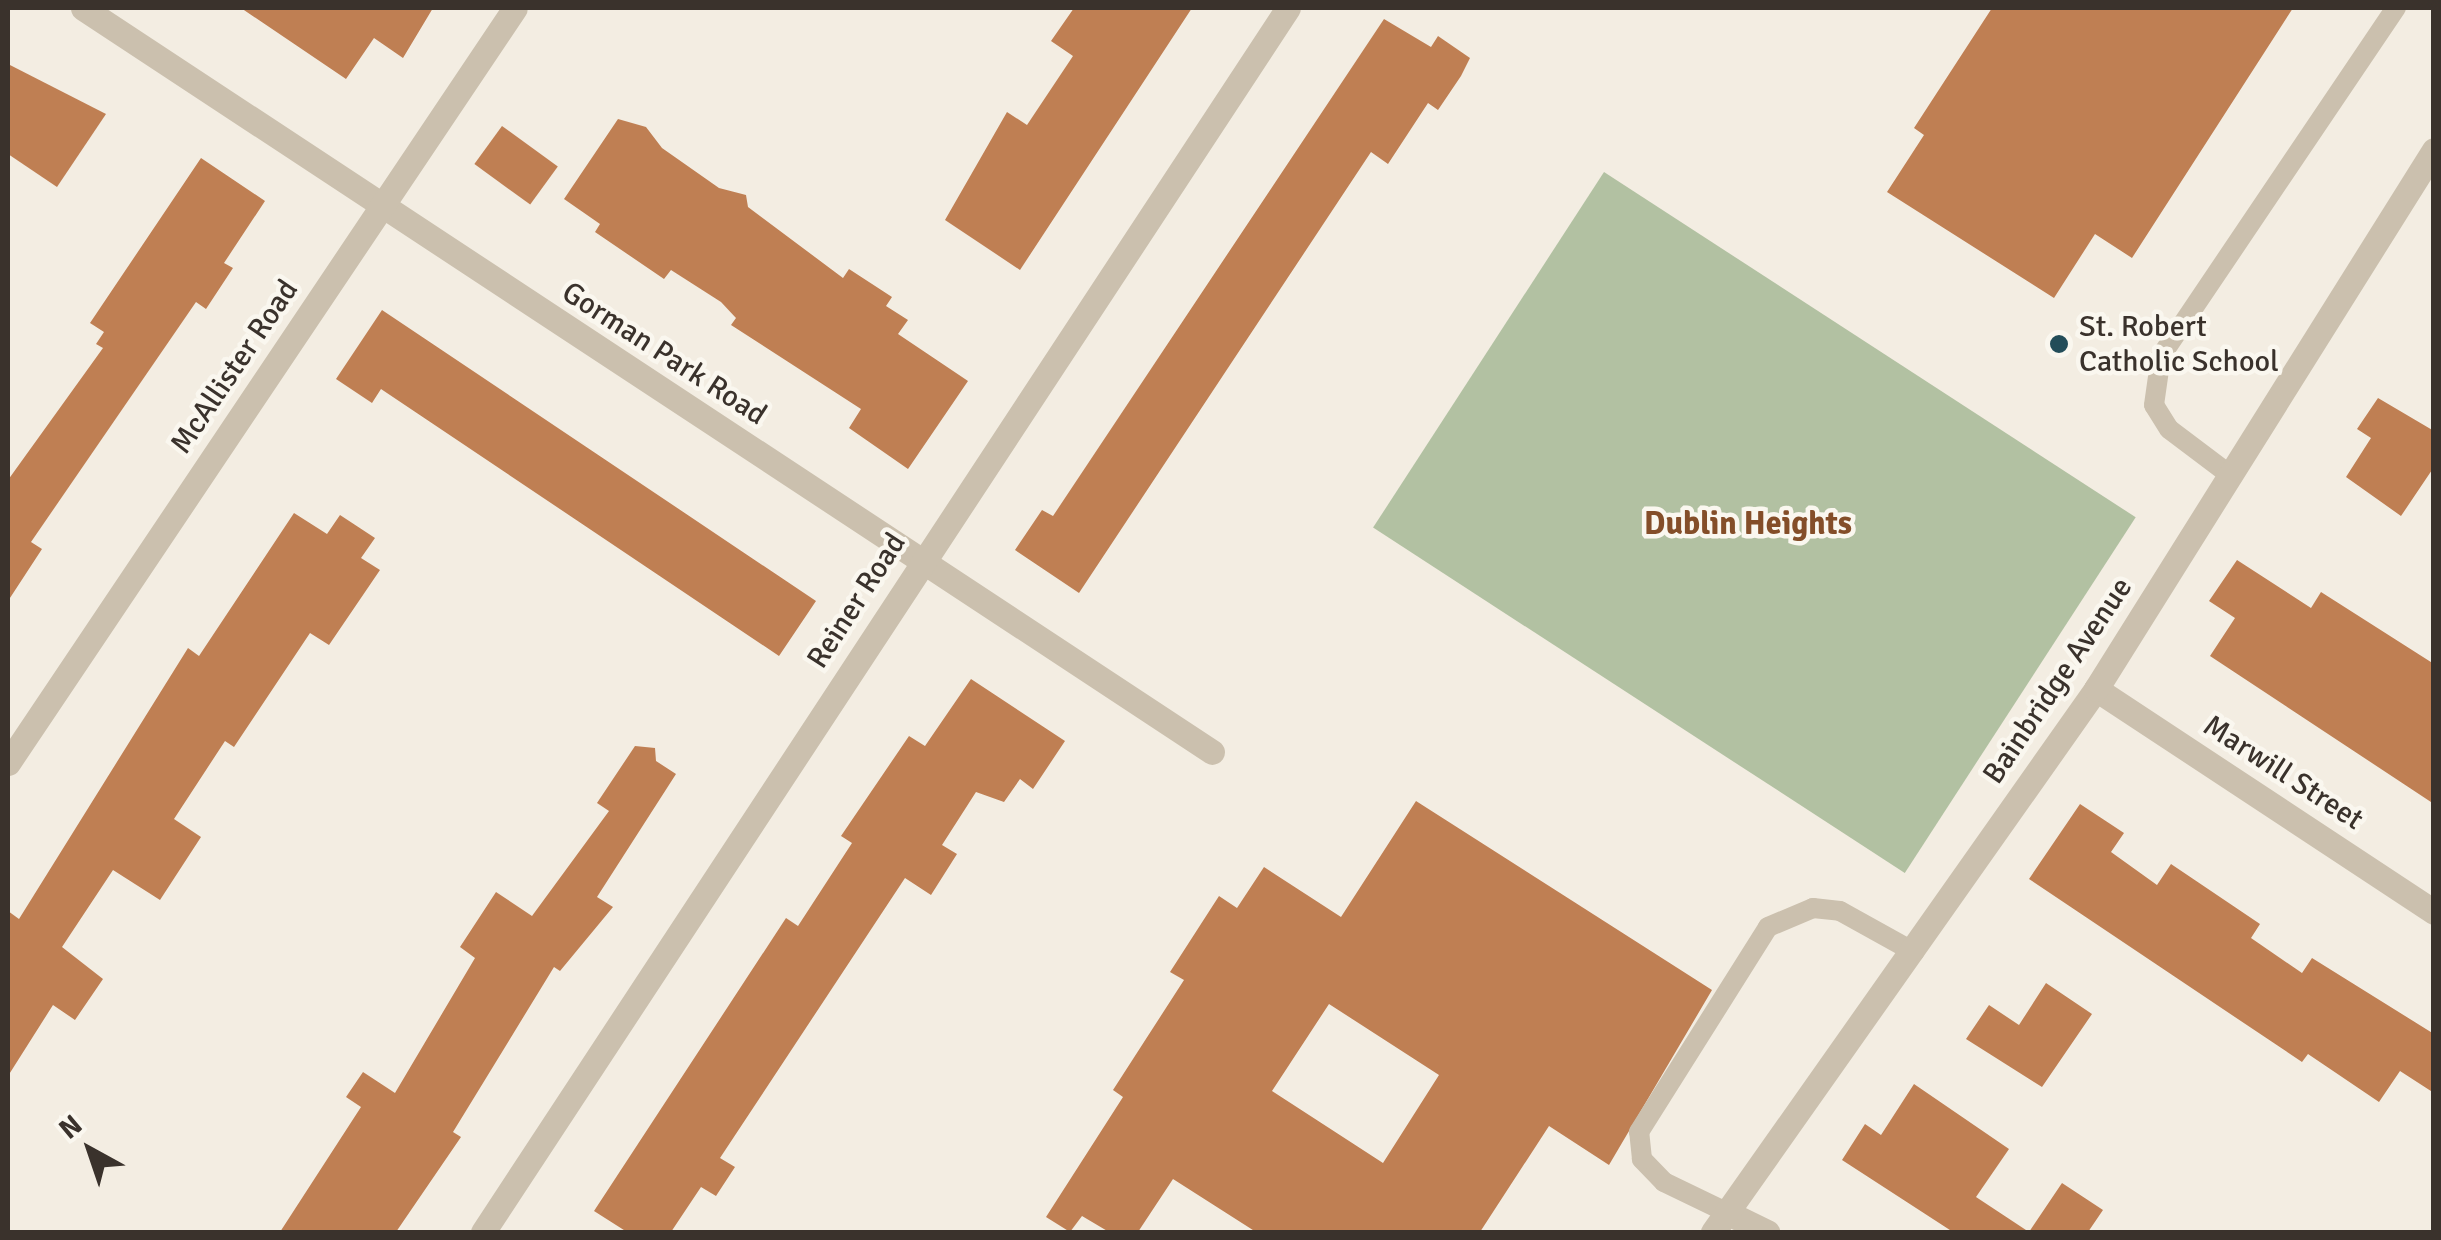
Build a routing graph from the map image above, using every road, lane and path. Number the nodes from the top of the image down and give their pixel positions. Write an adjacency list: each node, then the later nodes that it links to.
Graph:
1 (83, 8): 6 (street, Gorman Park Road)
2 (515, 8): 6 (street, McAllister Road)
3 (1288, 8): 8 (street, Reiner Road)
4 (2396, 8): 7 (lane)
5 (2434, 150): 7 (street, Bainbridge Avenue)
6 (382, 207): 8 (street, Gorman Park Road); 11 (street, McAllister Road)
7 (2230, 475): 9 (street, Bainbridge Avenue)
8 (921, 562): 10 (street, Gorman Park Road); 15 (street, Reiner Road)
9 (2096, 688): 12 (street, Marwill Street); 13 (street, Bainbridge Avenue)
10 (1212, 752)
11 (8, 763)
12 (2434, 912)
13 (1914, 952): 14 (street, Bainbridge Avenue); 14 (lane)
14 (1720, 1222): 16 (street)
15 (483, 1232)
16 (1767, 1232)

